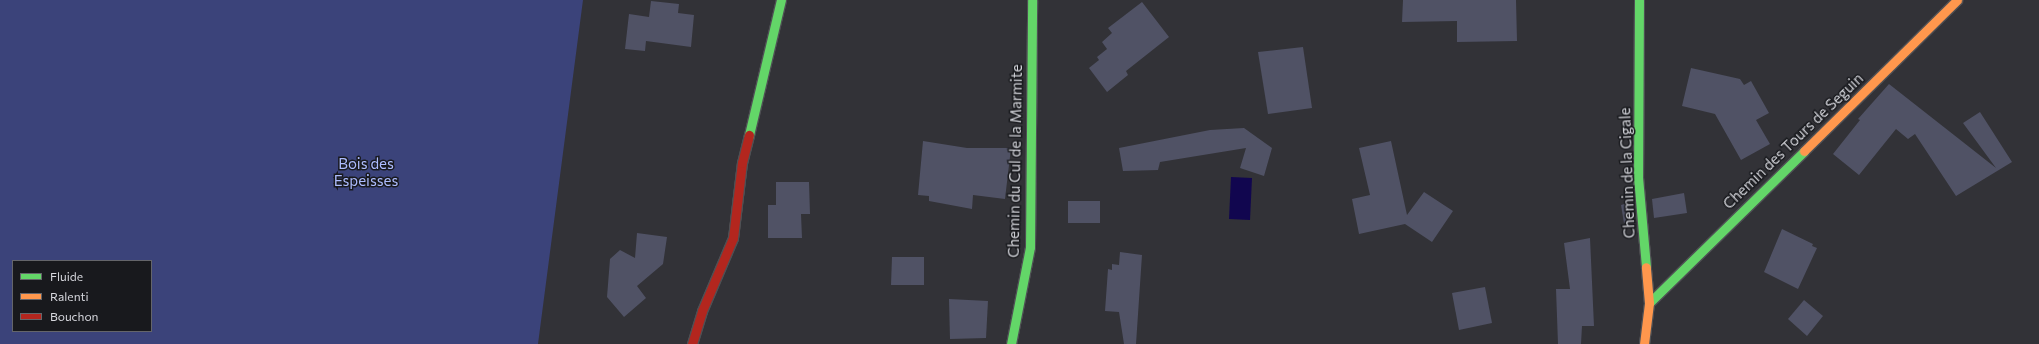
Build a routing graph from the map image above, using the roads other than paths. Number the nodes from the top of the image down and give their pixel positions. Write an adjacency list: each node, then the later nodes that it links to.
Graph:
1 (780, 0): 6 (street)
2 (1032, 0): 7 (street, Chemin du Cul de la Marmite)
3 (1639, 0): 5 (street, Chemin de la Cigale)
4 (1957, 0): 5 (street, Chemin des Tours de Seguin)
5 (1649, 303): 8 (street, Chemin de la Cigale)
6 (692, 344)
7 (1011, 344)
8 (1644, 344)

